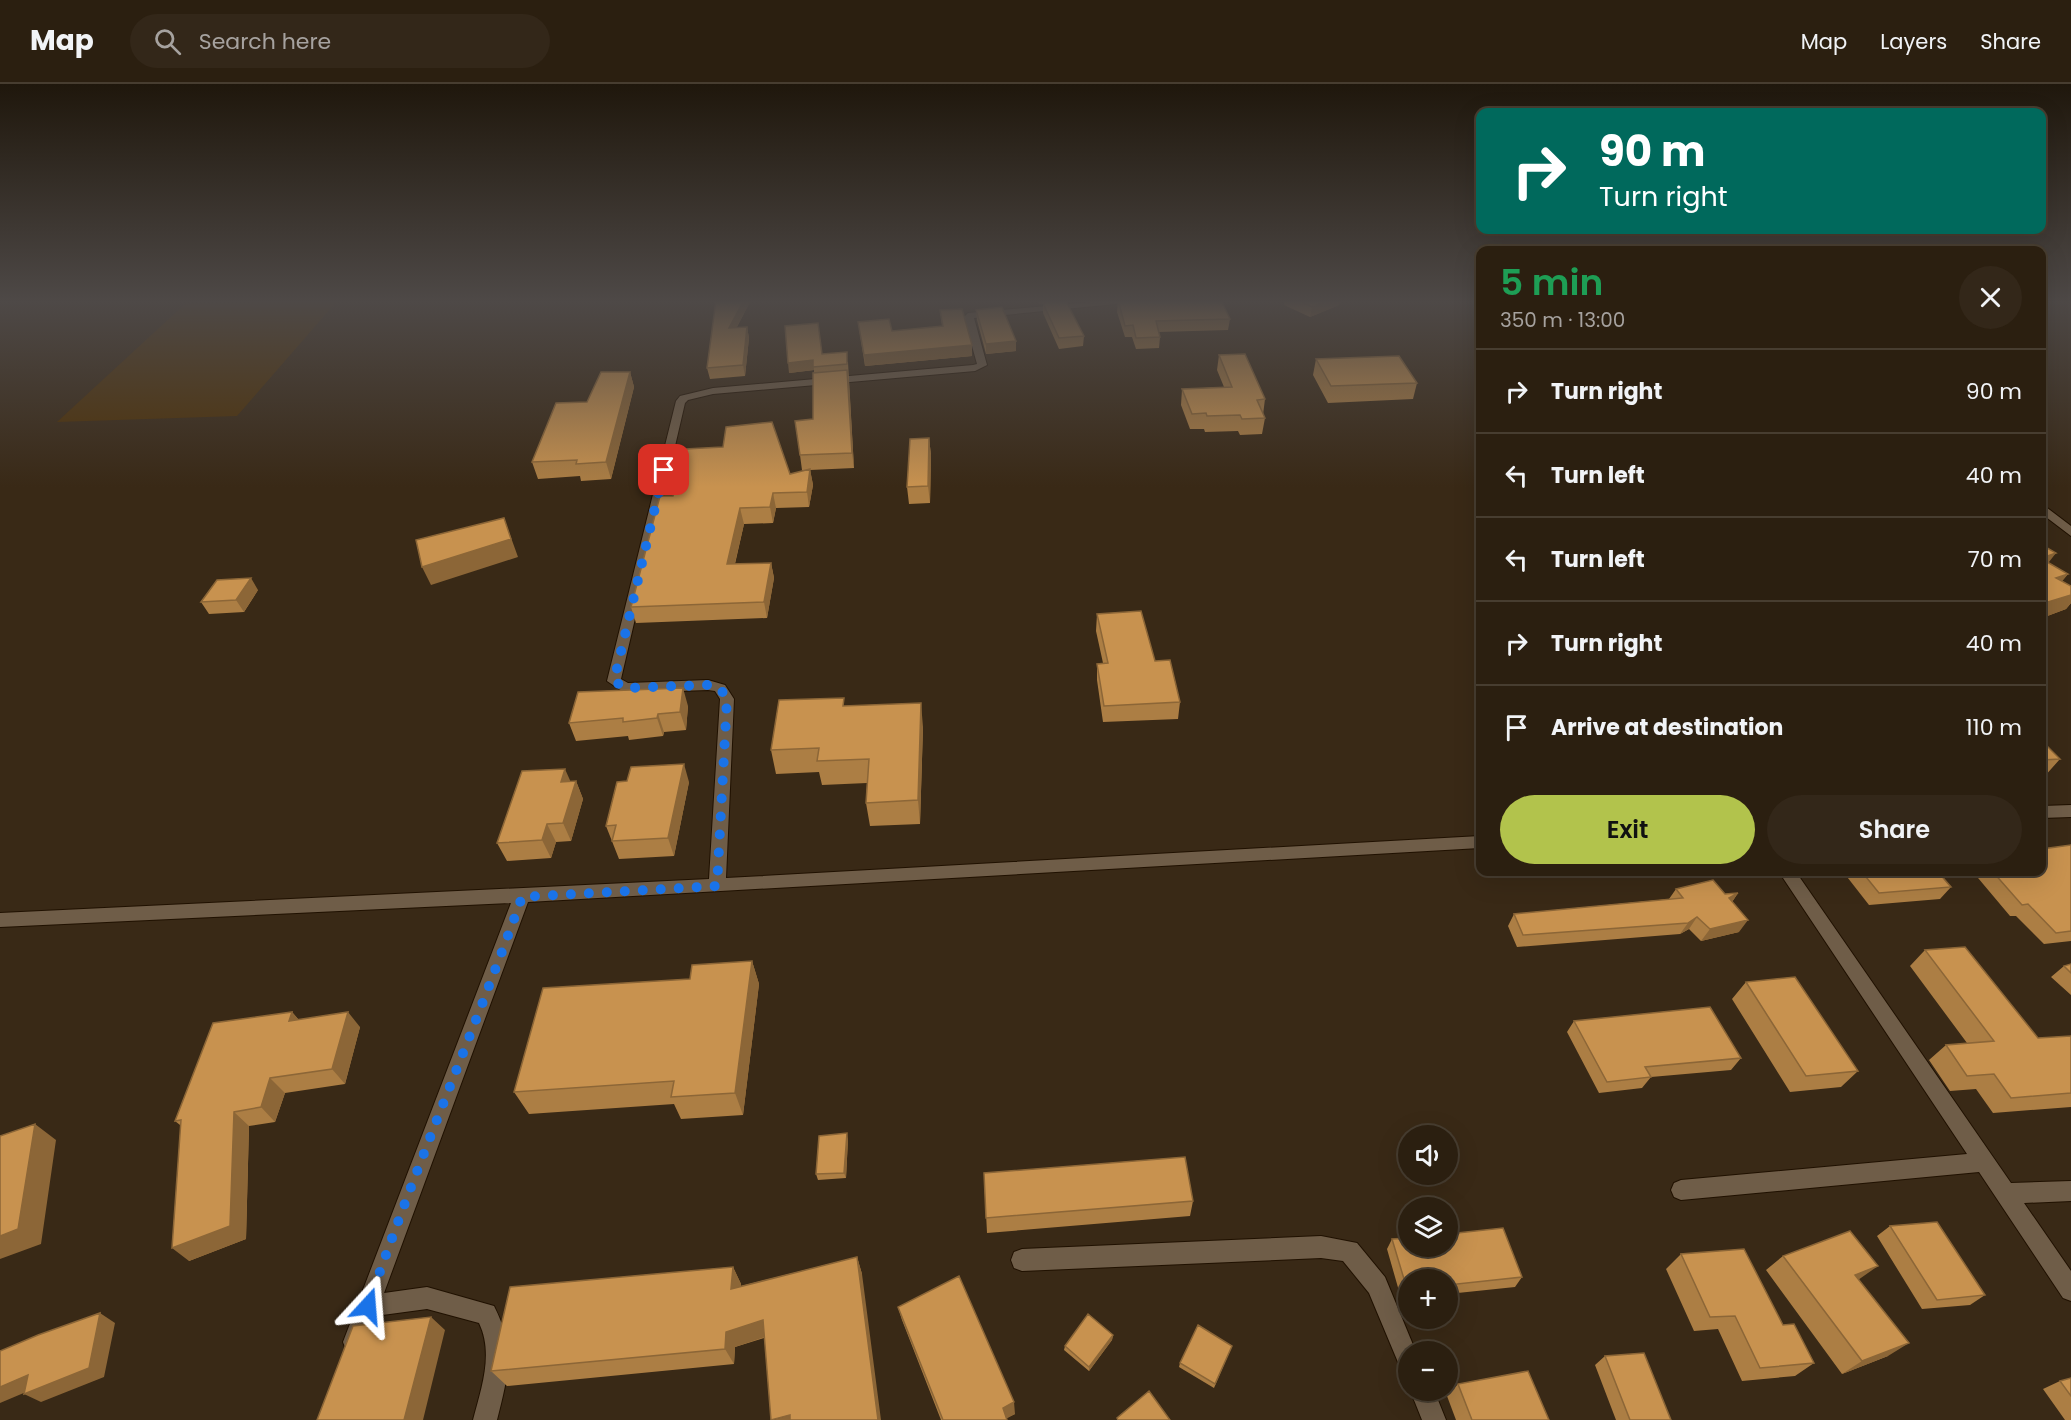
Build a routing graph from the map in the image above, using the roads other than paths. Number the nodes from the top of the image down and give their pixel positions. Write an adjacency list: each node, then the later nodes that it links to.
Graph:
1 (981, 362): 8 (street)
2 (2046, 511): 3 (street)
3 (2071, 532)
4 (2071, 811): 5 (street)
5 (2046, 812)
6 (1476, 842): 8 (street)
7 (1790, 876): 11 (street)
8 (717, 886): 9 (street)
9 (522, 897): 10 (street); 17 (street)
10 (0, 920)
11 (1983, 1162): 12 (street); 14 (street)
12 (1681, 1190)
13 (2071, 1191): 14 (street)
14 (2005, 1194): 16 (street)
15 (1022, 1260): 18 (street)
16 (2071, 1290)
17 (368, 1306): 19 (street); 21 (street)
18 (1400, 1341)
19 (348, 1358)
20 (1426, 1401): 22 (street)
21 (485, 1420)
22 (1434, 1420)

